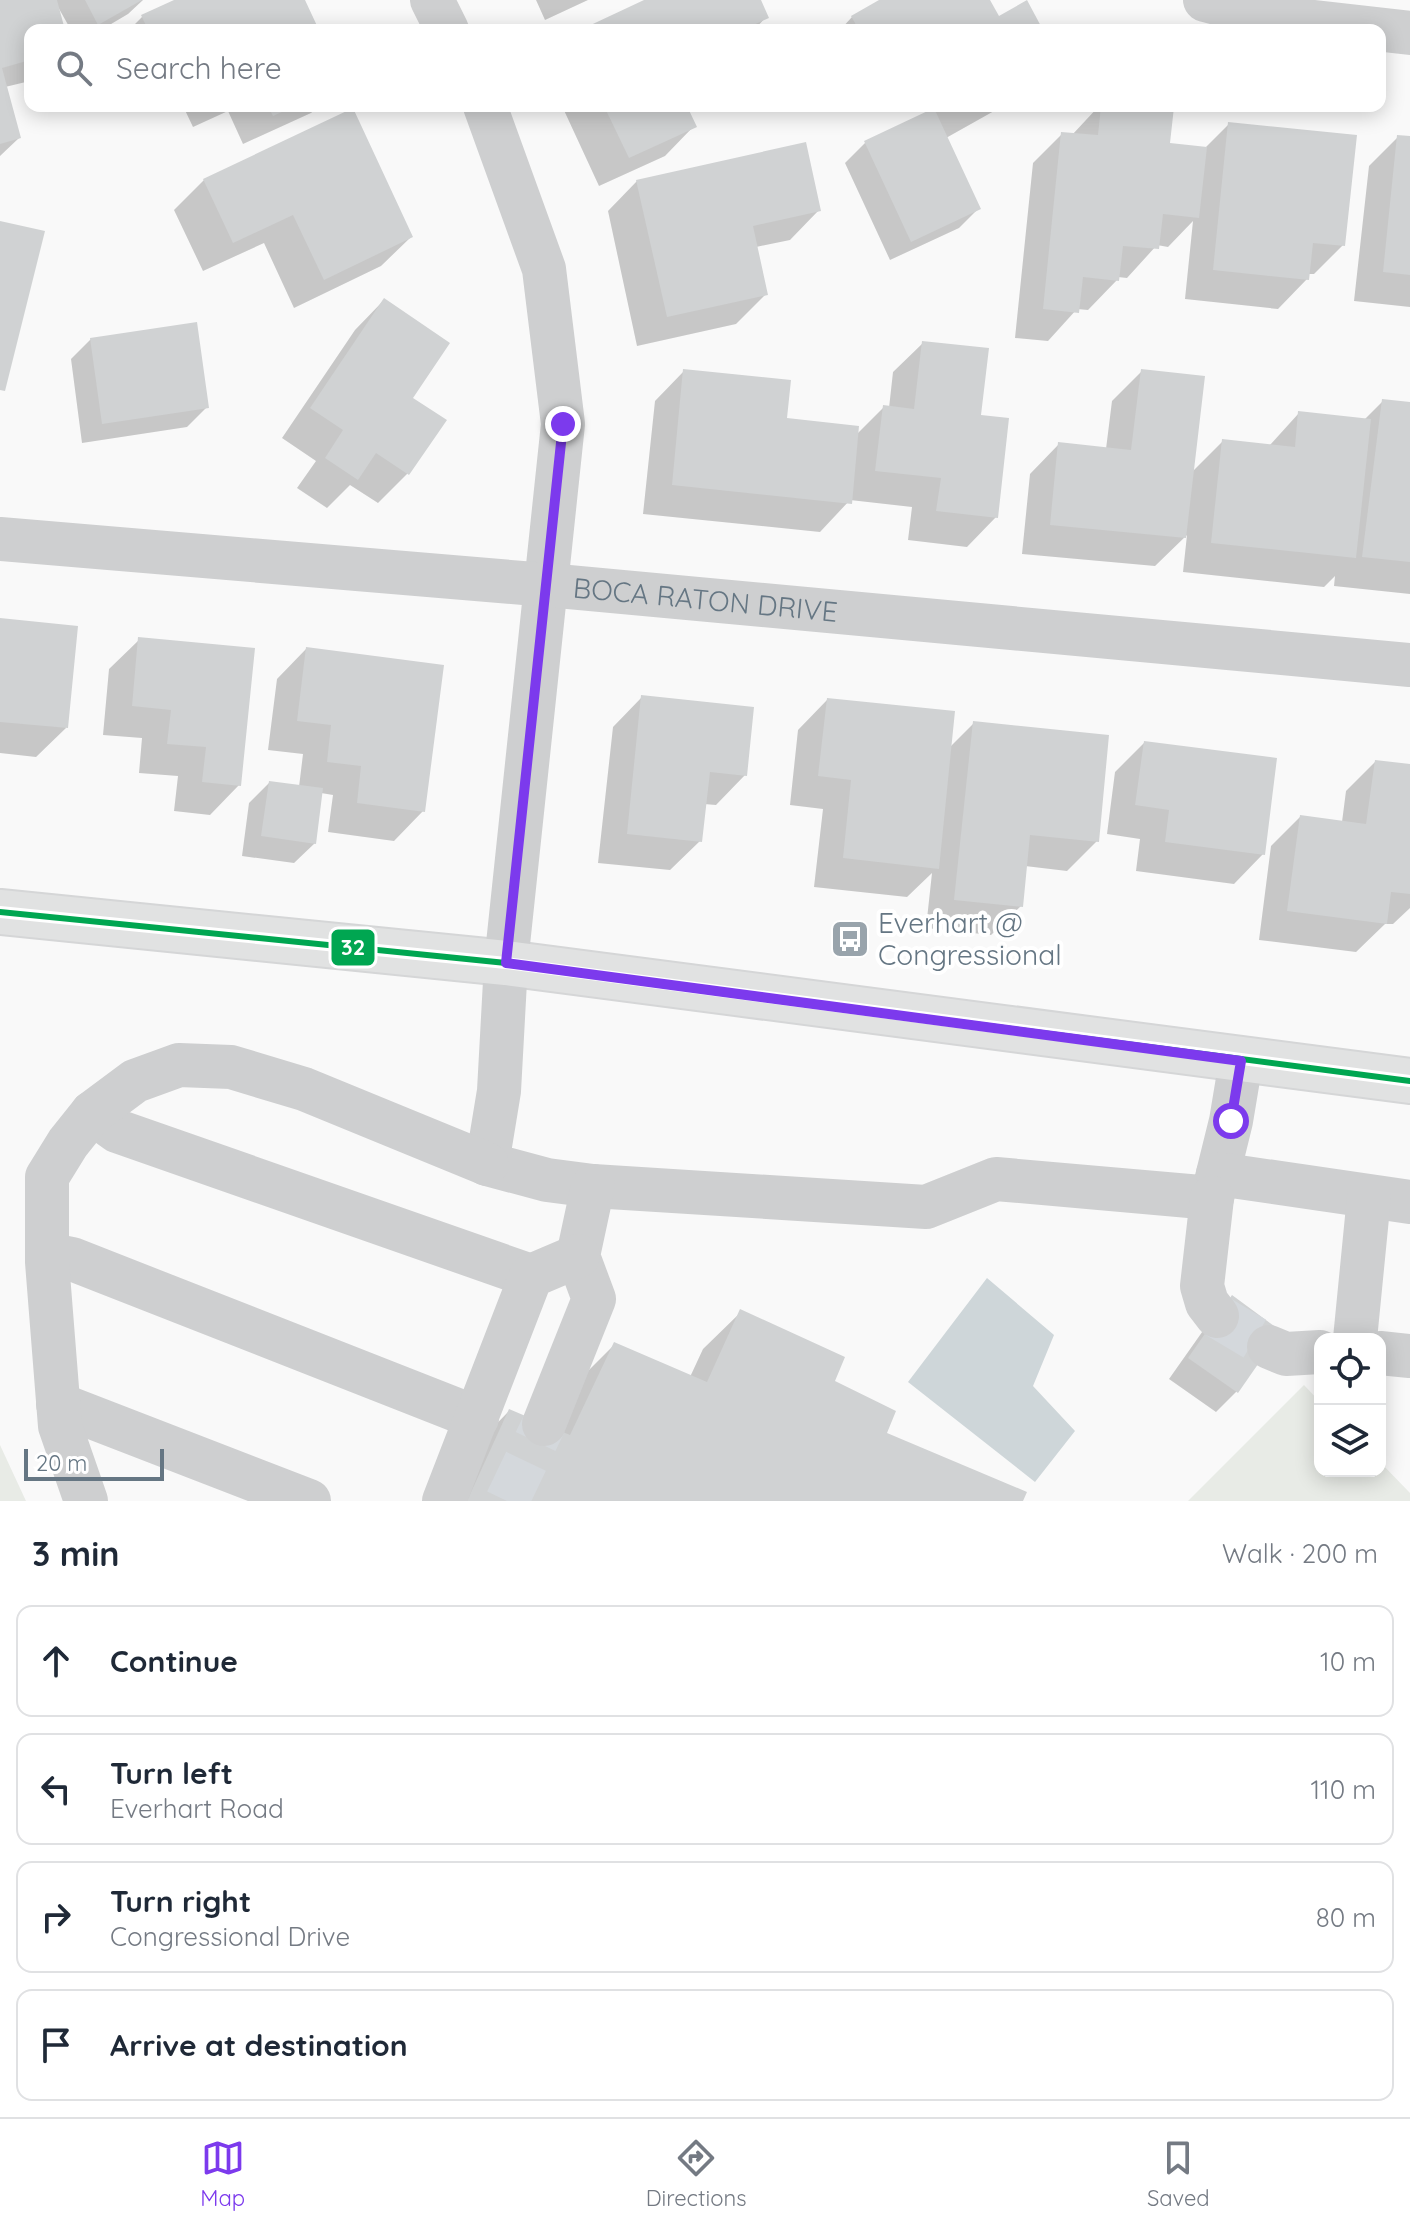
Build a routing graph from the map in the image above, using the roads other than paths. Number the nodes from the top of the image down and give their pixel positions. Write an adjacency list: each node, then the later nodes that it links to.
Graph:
1 (432, 0): 3 (street)
2 (1205, 0): 4 (street)
3 (444, 24)
4 (1331, 24)
5 (1386, 30): 6 (street)
6 (1410, 33)
7 (487, 112): 9 (street)
8 (0, 539): 9 (street, BOCA RATON DRIVE)
9 (547, 585): 10 (street, BOCA RATON DRIVE); 12 (street)
10 (1410, 665)
11 (0, 912): 12 (main road)
12 (506, 963): 13 (main road); 16 (street)
13 (1241, 1061): 14 (main road); 18 (street)
14 (1410, 1081)
15 (92, 1113): 16 (street); 20 (street); 22 (street)
16 (487, 1164): 17 (street)
17 (593, 1186): 18 (street); 21 (street)
18 (1215, 1186): 19 (street); 23 (street)
19 (1390, 1199): 24 (street)
20 (47, 1254): 29 (street); 30 (street)
21 (578, 1256): 22 (street); 31 (street)
22 (531, 1276): 30 (street)
23 (1217, 1316)
24 (1356, 1333)
25 (1269, 1347): 26 (street)
26 (1314, 1352)
27 (1386, 1354): 28 (street)
28 (1410, 1356)
29 (58, 1404): 32 (street); 33 (street)
30 (477, 1418): 34 (street)
31 (544, 1424)
32 (86, 1501)
33 (309, 1501)
34 (444, 1501)

